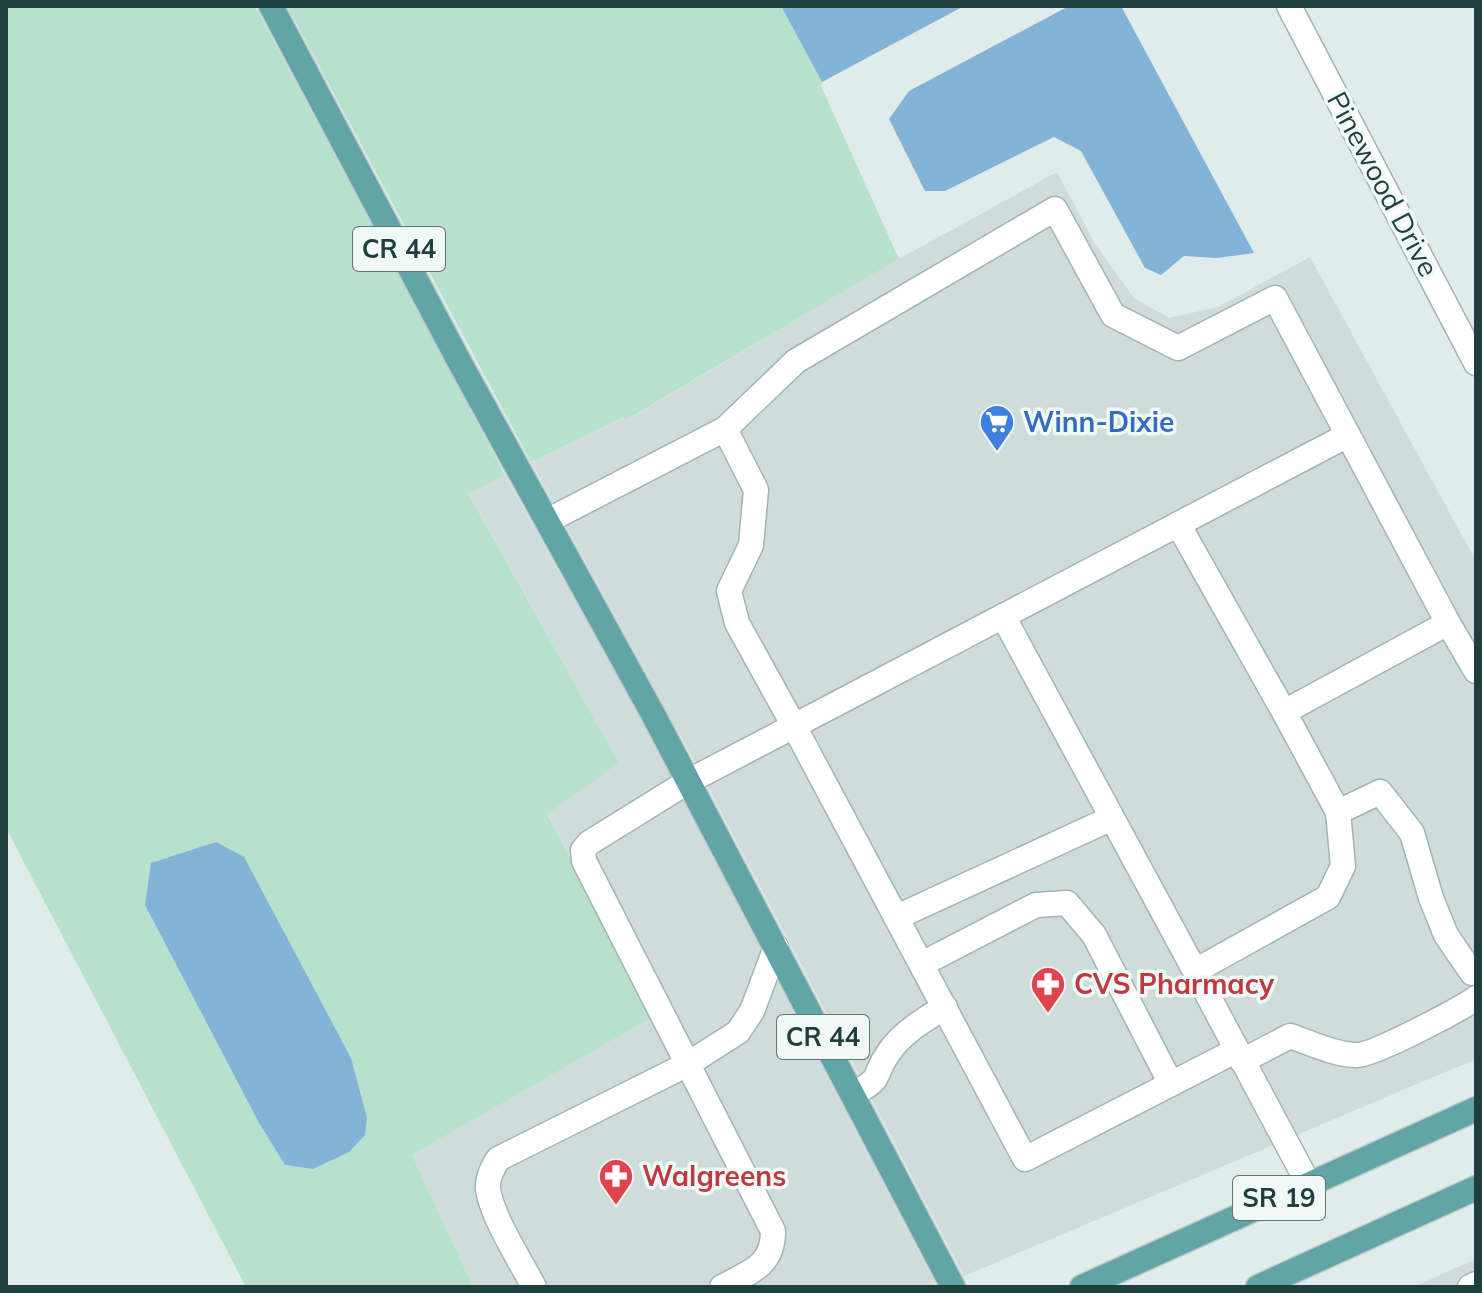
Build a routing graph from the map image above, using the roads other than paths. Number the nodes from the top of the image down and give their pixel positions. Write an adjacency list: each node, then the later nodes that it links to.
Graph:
1 (271, 6): 6 (main road, CR 44)
2 (1289, 6): 3 (street, Pinewood Drive)
3 (1476, 363)
4 (725, 429): 5 (street); 6 (street); 12 (street)
5 (1348, 435): 7 (street); 9 (street)
6 (547, 521): 13 (main road, CR 44)
7 (1178, 524): 8 (street); 11 (street)
8 (1003, 616): 12 (street); 15 (street)
9 (1448, 623): 10 (street); 11 (street)
10 (1476, 671)
11 (1284, 712): 14 (street)
12 (794, 726): 13 (street); 16 (street)
13 (689, 781): 17 (main road, CR 44); 23 (street)
14 (1338, 812): 19 (street); 20 (street)
15 (1112, 818): 16 (street); 19 (street)
16 (897, 917): 18 (street)
17 (776, 947): 23 (street); 25 (main road, CR 44)
18 (922, 964): 21 (street); 24 (street)
19 (1195, 971): 22 (street)
20 (1475, 984): 22 (street)
21 (945, 1007): 24 (street); 25 (street)
22 (1239, 1056): 24 (street); 27 (street)
23 (688, 1064): 30 (street); 31 (street)
24 (1171, 1084)
25 (853, 1094): 32 (main road, CR 44)
26 (1476, 1109): 27 (main road, SR 19)
27 (1309, 1185): 33 (main road, SR 19)
28 (1476, 1188): 34 (main road, SR 19)
29 (1476, 1284): 35 (street)
30 (534, 1287)
31 (722, 1287)
32 (953, 1287)
33 (1082, 1287)
34 (1258, 1287)
35 (1470, 1287)

